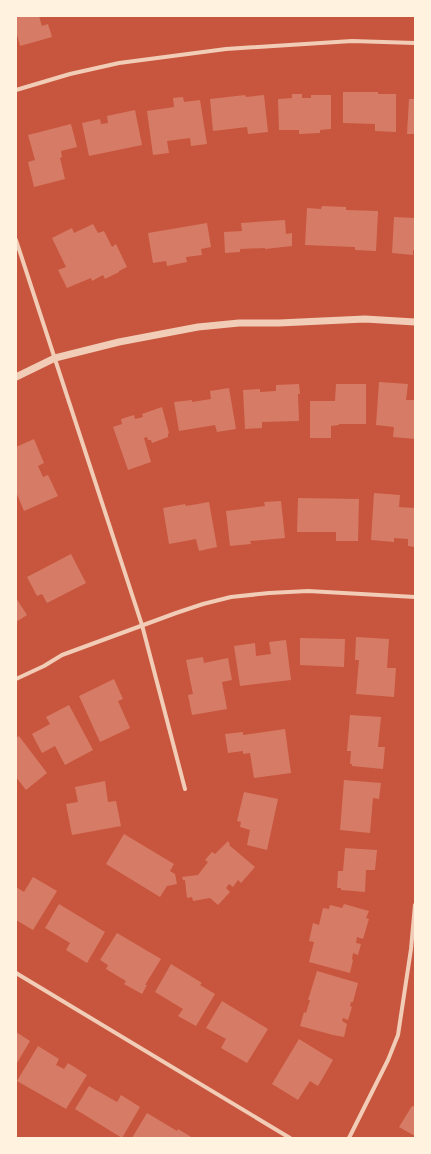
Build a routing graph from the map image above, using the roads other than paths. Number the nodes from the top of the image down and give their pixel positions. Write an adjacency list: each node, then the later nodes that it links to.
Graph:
1 (415, 44): 2 (street)
2 (16, 90)
3 (16, 240): 5 (street)
4 (415, 322): 5 (street)
5 (55, 358): 6 (street); 8 (street)
6 (16, 377)
7 (415, 598): 8 (street)
8 (142, 625): 9 (street); 10 (street)
9 (16, 679)
10 (185, 789)
11 (415, 905): 14 (street)
12 (16, 973): 13 (street)
13 (290, 1138)
14 (349, 1138)

